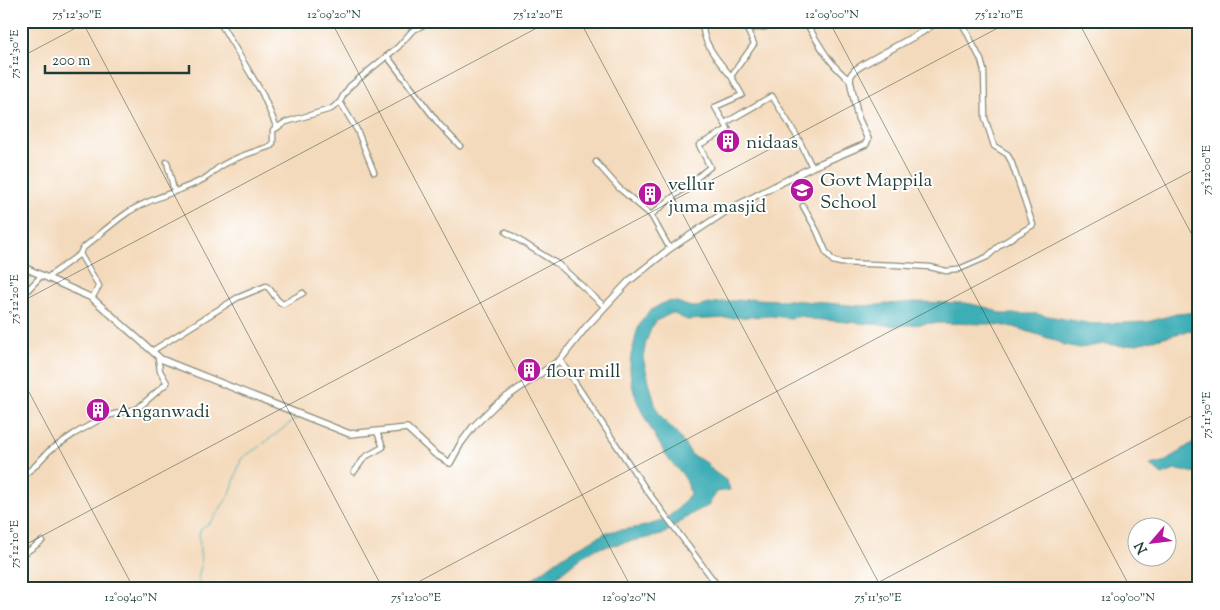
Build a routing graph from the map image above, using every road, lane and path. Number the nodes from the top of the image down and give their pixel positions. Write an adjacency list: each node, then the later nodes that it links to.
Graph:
1 (219, 21): 15 (street)
2 (430, 21): 10 (street)
3 (703, 21): 11 (street)
4 (719, 21): 9 (street)
5 (774, 21): 9 (street)
6 (805, 21): 12 (street)
7 (938, 21): 12 (main road)
8 (961, 21): 22 (street)
9 (748, 29): 11 (street)
10 (388, 56): 13 (street); 16 (street)
11 (731, 76): 14 (street)
12 (850, 80): 19 (main road)
13 (340, 102): 15 (street); 20 (street)
14 (725, 123): 19 (street); 23 (street)
15 (277, 128): 21 (street)
16 (460, 146)
17 (167, 162): 21 (street)
18 (596, 162): 23 (street)
19 (812, 167): 25 (main road)
20 (374, 172)
21 (174, 191): 26 (street)
22 (803, 206)
23 (651, 216): 25 (street)
24 (506, 232): 32 (street)
25 (670, 249): 32 (main road)
26 (80, 254): 28 (street); 31 (street)
27 (21, 266): 28 (main road)
28 (45, 276): 30 (street); 31 (main road)
29 (303, 293): 33 (street)
30 (21, 297)
31 (92, 298): 33 (main road)
32 (605, 307): 35 (main road)
33 (152, 351): 34 (main road)
34 (158, 357): 36 (main road); 38 (street)
35 (560, 360): 36 (main road); 41 (street)
36 (378, 432): 37 (street)
37 (354, 472)
38 (21, 477)
39 (42, 541): 40 (street)
40 (21, 556)
41 (720, 589)

